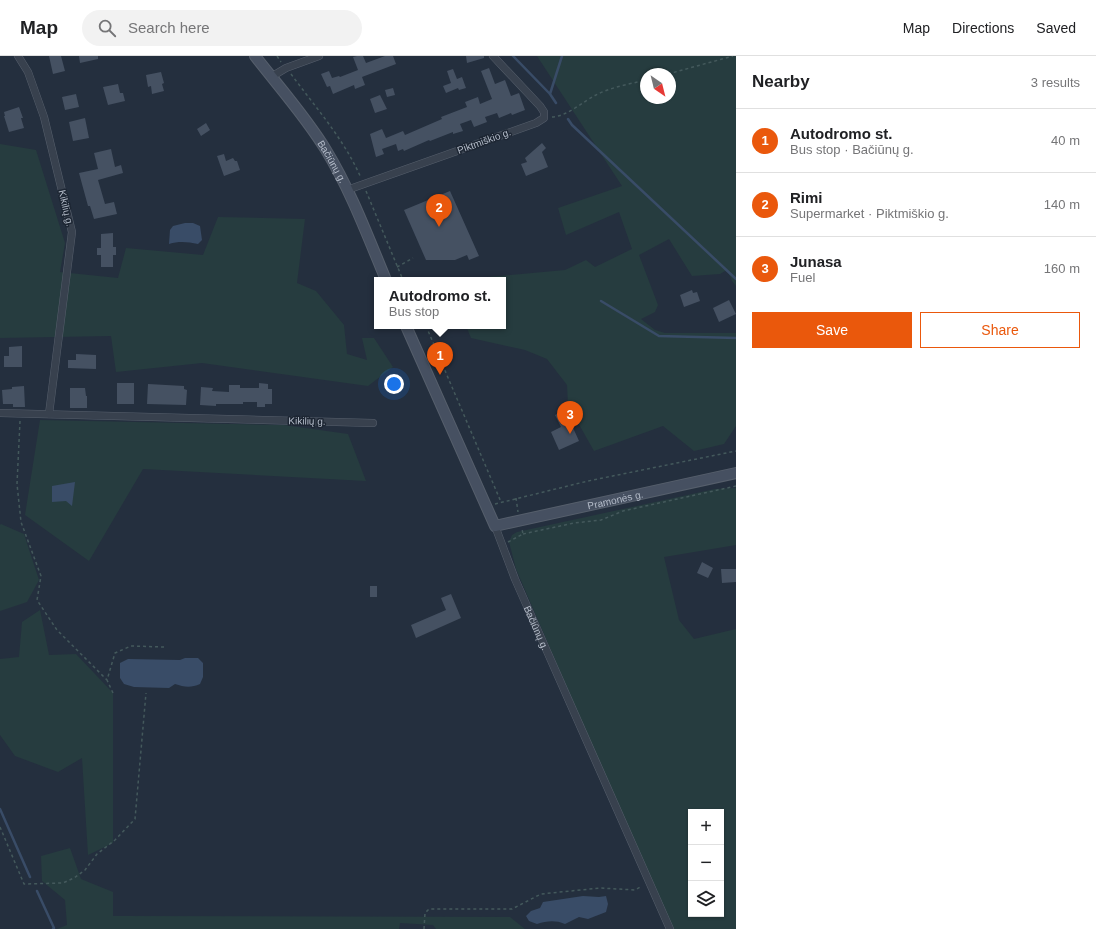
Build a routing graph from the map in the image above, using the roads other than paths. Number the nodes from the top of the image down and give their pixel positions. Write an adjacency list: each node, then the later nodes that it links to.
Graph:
1 (18, 56): 10 (street, Kikilių g.)
2 (255, 56): 5 (main road, Bačiūnų g.)
3 (319, 56): 5 (street)
4 (493, 56): 6 (street, Piktmiškio g.)
5 (271, 77): 6 (main road, Bačiūnų g.)
6 (347, 190): 7 (main road, Bačiūnų g.)
7 (385, 277)
8 (407, 329): 13 (main road, Bačiūnų g.)
9 (0, 413): 10 (street, Kikilių g.)
10 (49, 414): 11 (street, Kikilių g.)
11 (373, 423)
12 (736, 473): 13 (main road, Pramonės g.)
13 (495, 526): 14 (street, Bačiūnų g.)
14 (670, 929)

